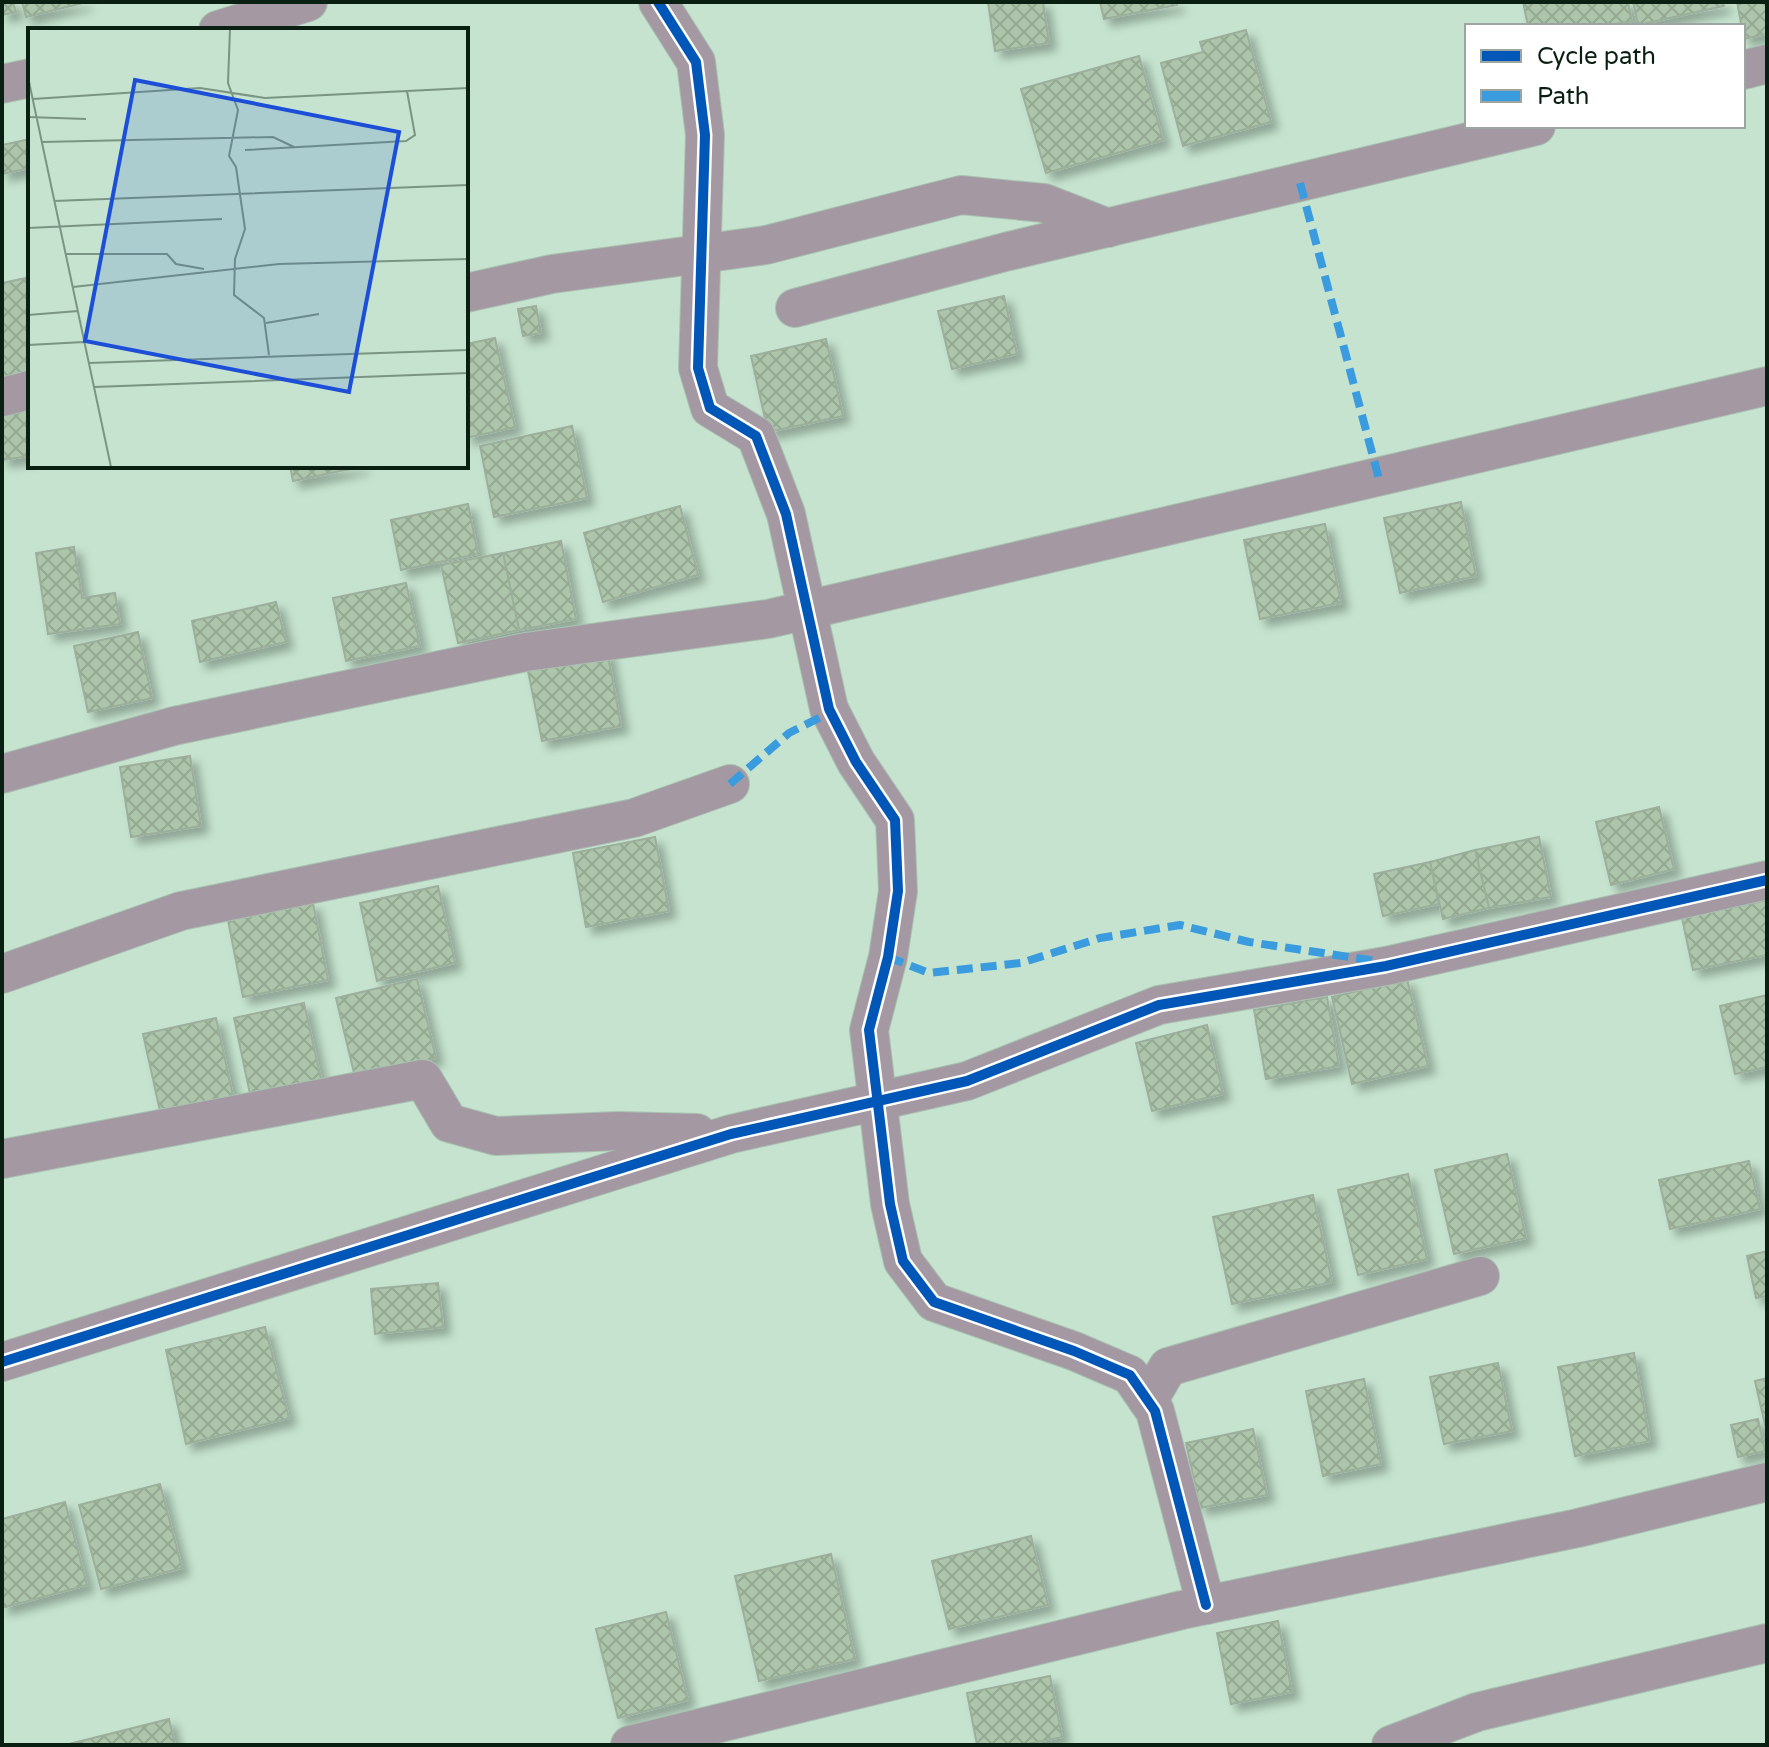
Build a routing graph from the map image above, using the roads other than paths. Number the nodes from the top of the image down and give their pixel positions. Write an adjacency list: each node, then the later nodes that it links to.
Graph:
1 (308, 2): 3 (street)
2 (658, 2): 10 (street)
3 (224, 28)
4 (1767, 64): 5 (street)
5 (1745, 70)
6 (28, 78): 7 (street)
7 (2, 84)
8 (1528, 128): 9 (street)
9 (1108, 228): 10 (street); 12 (street)
10 (699, 254): 11 (street); 16 (street)
11 (468, 293)
12 (795, 308)
13 (1767, 386): 16 (street)
14 (28, 390): 15 (street)
15 (2, 397)
16 (807, 610): 17 (street); 21 (street)
17 (2, 774)
18 (730, 784): 20 (street)
19 (1767, 880): 21 (street)
20 (2, 974)
21 (877, 1101): 22 (street); 26 (street)
22 (731, 1134): 23 (street); 25 (street)
23 (2, 1159)
24 (1480, 1276): 26 (street)
25 (2, 1362)
26 (1148, 1401): 28 (street)
27 (1767, 1482): 28 (street)
28 (1206, 1605): 30 (street)
29 (1767, 1643): 31 (street)
30 (630, 1745)
31 (1391, 1745)

